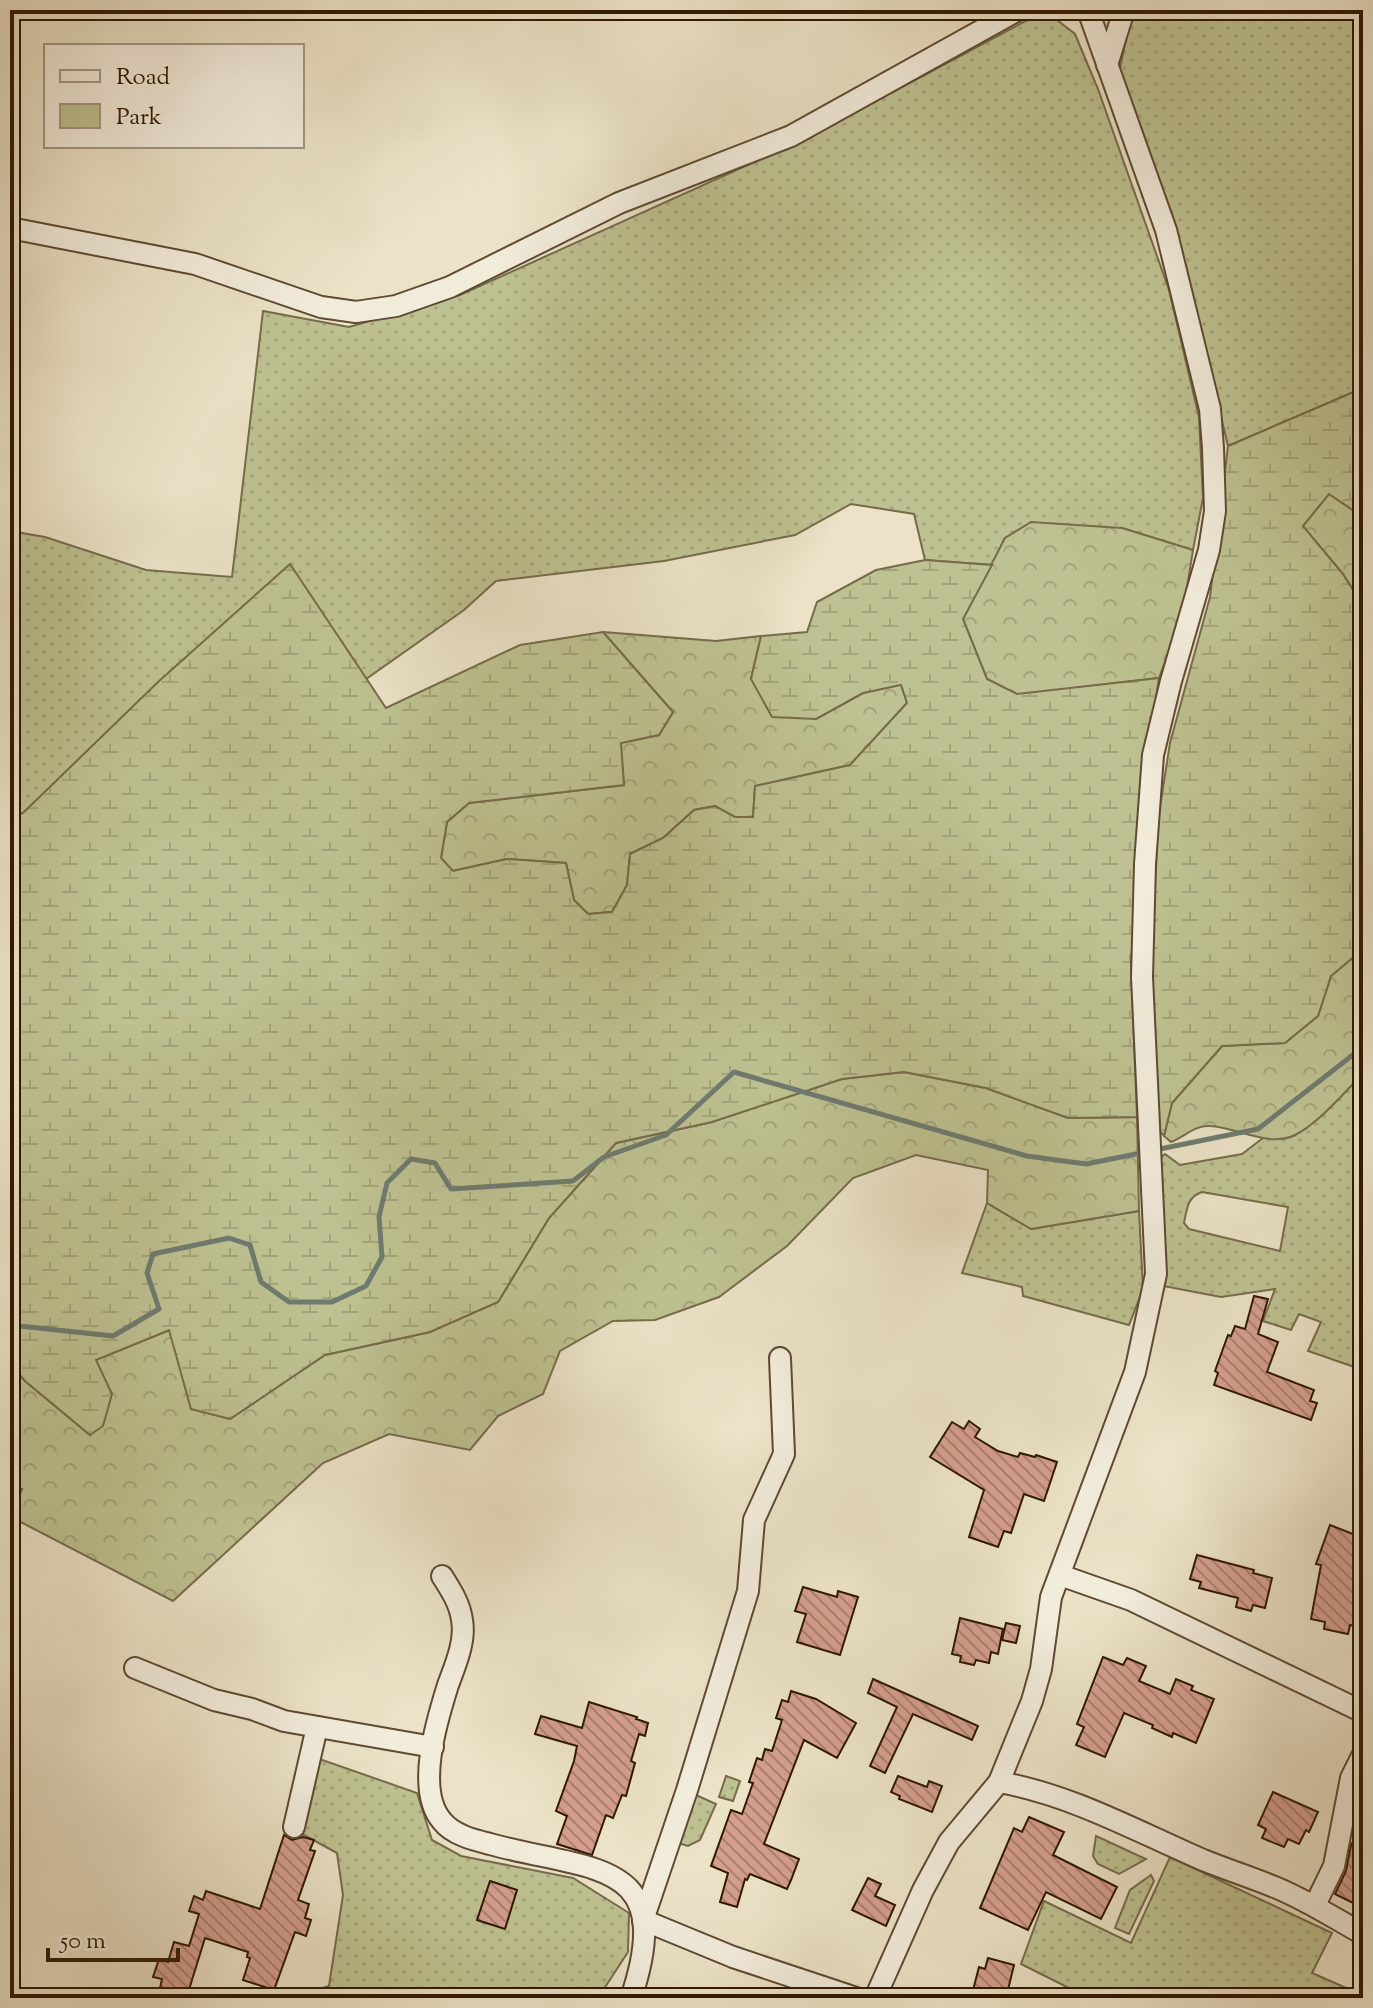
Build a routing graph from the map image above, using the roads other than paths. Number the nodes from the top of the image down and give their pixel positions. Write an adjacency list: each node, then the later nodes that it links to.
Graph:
1 (1018, 10): 5 (street)
2 (1124, 10): 4 (street)
3 (1092, 11): 4 (street)
4 (1107, 65): 7 (street)
5 (10, 228)
6 (780, 1358): 17 (street)
7 (1060, 1575): 10 (street); 14 (street)
8 (442, 1576): 12 (street)
9 (135, 1668): 11 (street)
10 (1363, 1712)
11 (317, 1727): 12 (street); 15 (street)
12 (433, 1747): 17 (street)
13 (1363, 1754): 16 (street)
14 (999, 1782): 16 (street); 21 (street)
15 (294, 1827)
16 (1315, 1905): 18 (street)
17 (643, 1920): 19 (street); 20 (street)
18 (1363, 1934)
19 (631, 1998)
20 (856, 1998)
21 (875, 1998)

